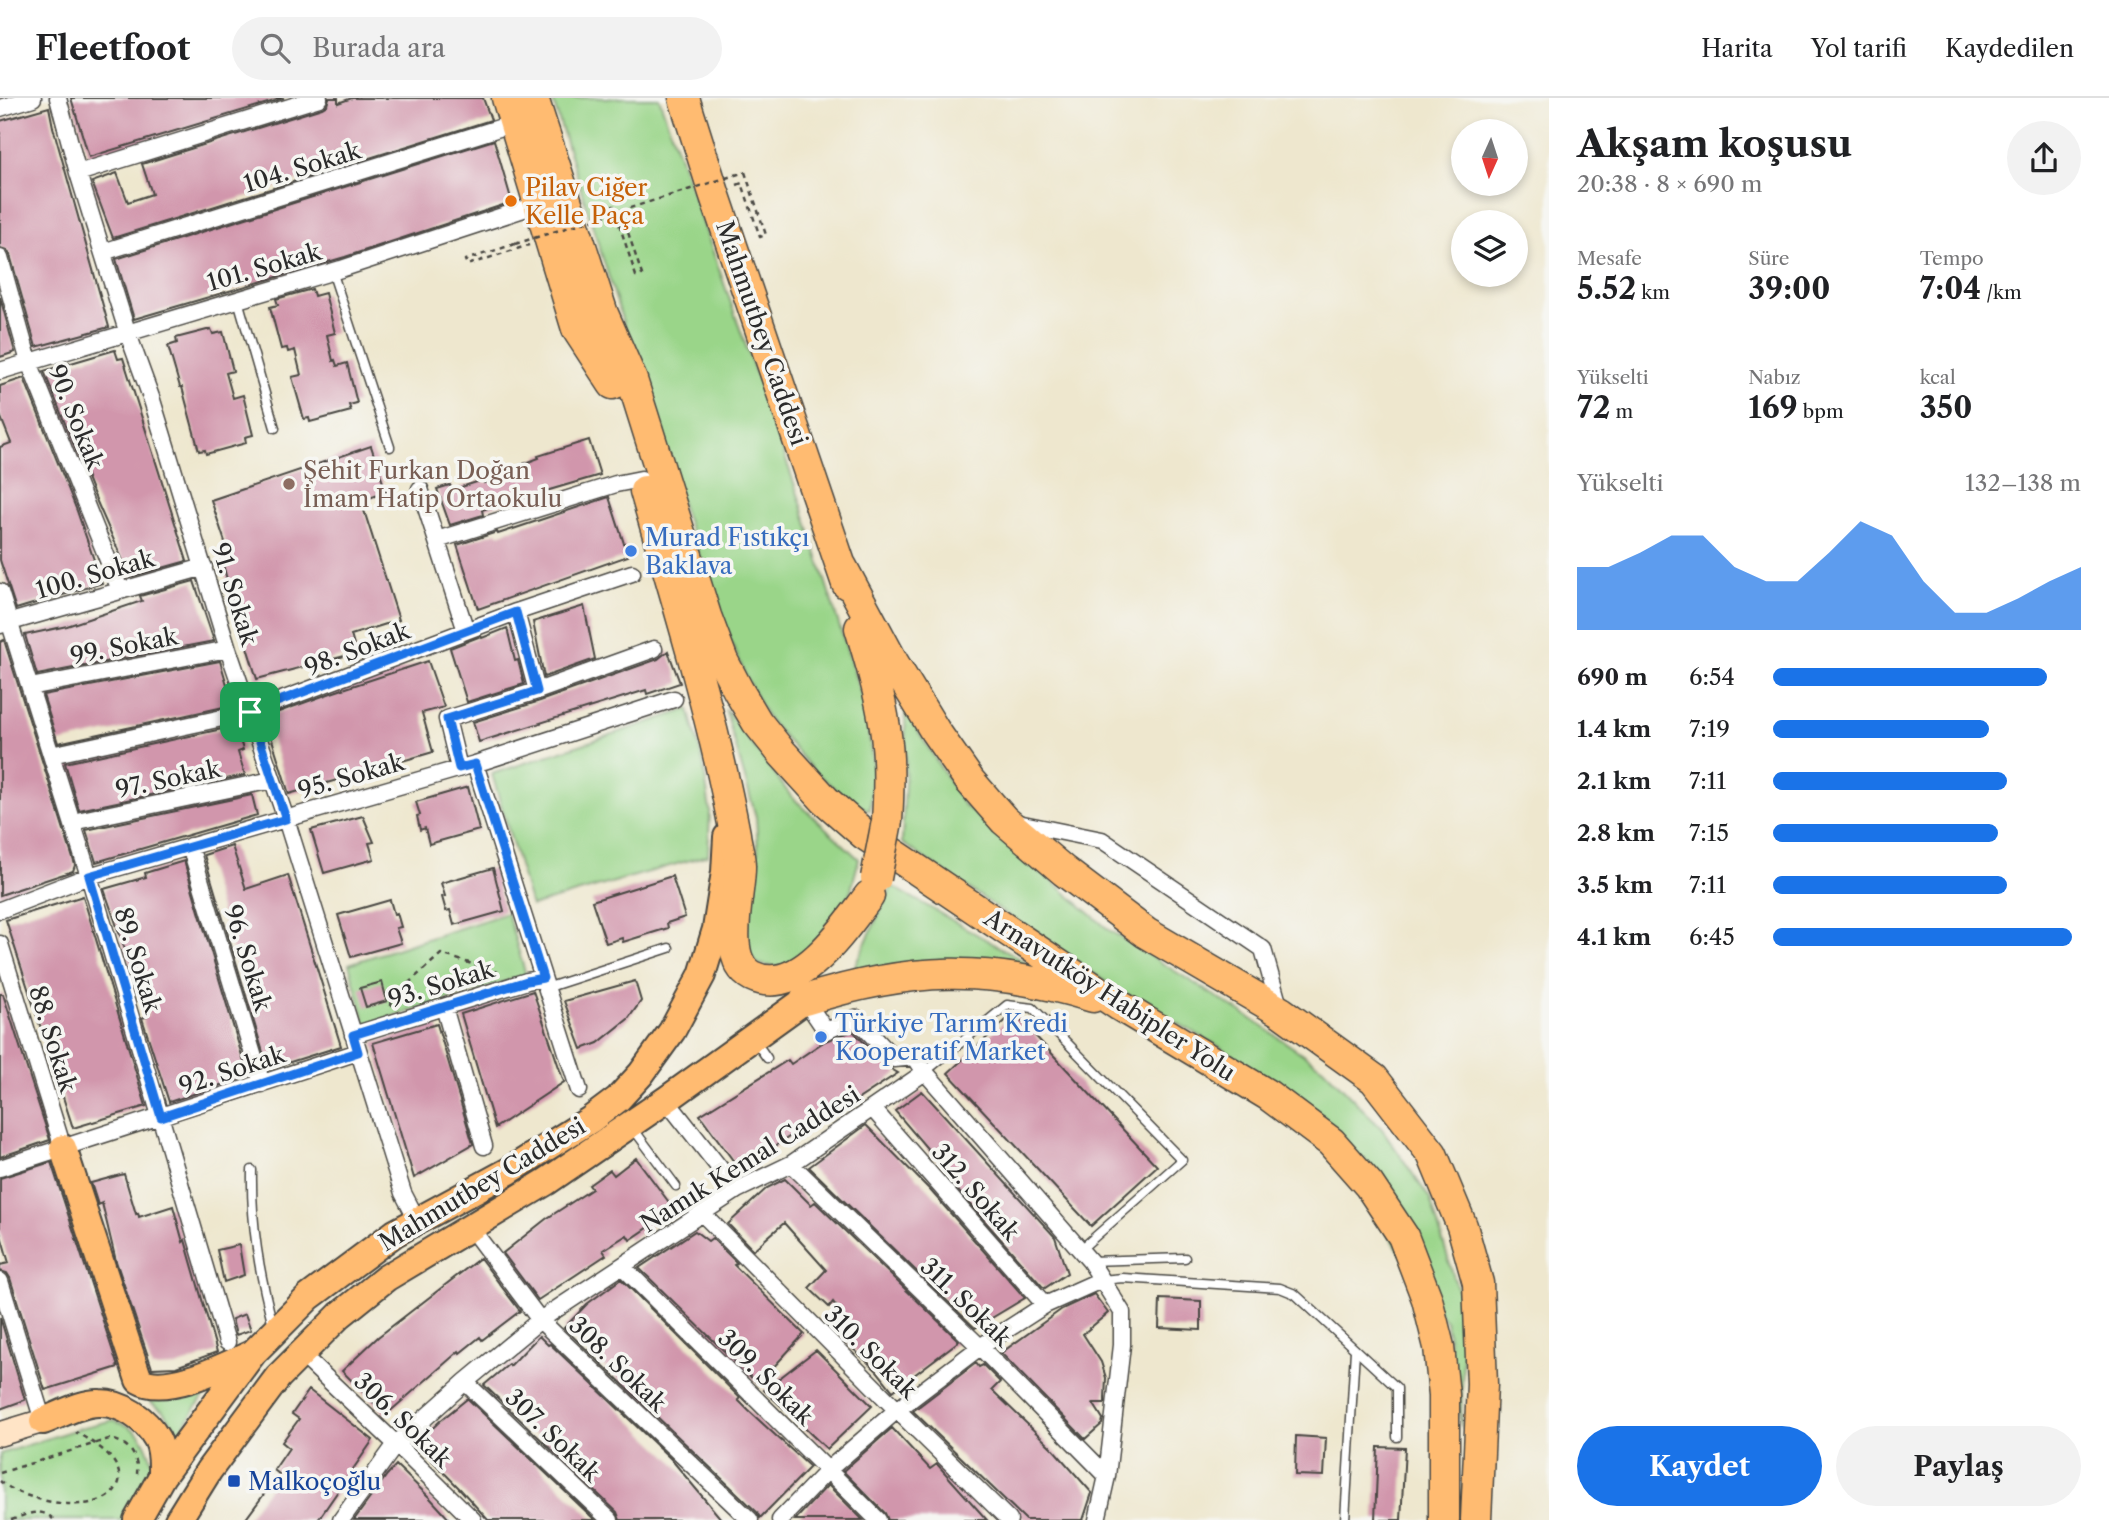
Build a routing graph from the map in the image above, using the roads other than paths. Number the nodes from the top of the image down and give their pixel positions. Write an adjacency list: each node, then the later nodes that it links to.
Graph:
1 (33, 98): 7 (street)
2 (58, 98): 10 (street, 91. Sokak)
3 (318, 98): 10 (street)
4 (533, 98): 16 (highway)
5 (677, 98): 9 (highway)
6 (684, 98): 9 (highway, Mahmutbey Caddesi)
7 (0, 108)
8 (511, 111): 11 (highway); 12 (street, 104. Sokak)
9 (694, 135): 27 (highway, Mahmutbey Caddesi)
10 (78, 173): 12 (street, 91. Sokak)
11 (540, 204): 14 (street, 101. Sokak); 20 (highway)
12 (103, 252): 17 (street, 91. Sokak)
13 (0, 258): 18 (street, 90. Sokak)
14 (332, 271): 15 (street, 101. Sokak); 22 (lane)
15 (237, 299): 17 (street, 101. Sokak); 21 (lane)
16 (603, 314): 20 (highway); 25 (highway, Arnavutköy Habipler Yolu)
17 (127, 331): 18 (street, 101. Sokak); 28 (street, 91. Sokak)
18 (29, 362): 19 (street, 101. Sokak); 30 (street, 90. Sokak)
19 (0, 371)
20 (613, 384): 23 (highway)
21 (275, 428)
22 (390, 446)
23 (641, 479): 25 (highway); 26 (street); 45 (highway)
24 (420, 489): 26 (street)
25 (673, 514): 58 (highway, Arnavutköy Habipler Yolu)
26 (437, 540): 34 (street)
27 (842, 567): 47 (highway); 51 (highway, bridge)
28 (204, 568): 30 (street, 100. Sokak); 35 (street, 91. Sokak)
29 (632, 573): 32 (street, 98. Sokak)
30 (120, 590): 33 (street, 100. Sokak)
31 (0, 592): 33 (street, 89. Sokak)
32 (516, 612): 34 (street, 98. Sokak); 38 (street)
33 (5, 624): 37 (street, 89. Sokak)
34 (466, 631): 40 (street, 98. Sokak)
35 (228, 649): 37 (street, 99. Sokak); 40 (street, 91. Sokak)
36 (654, 649): 38 (street)
37 (30, 687): 41 (street, 89. Sokak)
38 (537, 691): 43 (street)
39 (674, 699): 42 (street, 95. Sokak)
40 (250, 712): 41 (street, 98. Sokak); 44 (street, 91. Sokak)
41 (51, 755): 48 (street, 89. Sokak)
42 (475, 764): 43 (street, 95. Sokak); 55 (street)
43 (459, 768): 46 (street, 95. Sokak)
44 (272, 780): 46 (street, 91. Sokak); 48 (street, 97. Sokak)
45 (728, 800): 51 (highway); 77 (main road, Mahmutbey Caddesi)
46 (286, 819): 49 (street, 95. Sokak); 60 (street, 91. Sokak)
47 (1004, 820): 59 (highway); 59 (street)
48 (72, 822): 50 (street, 89. Sokak)
49 (190, 846): 50 (street, 95. Sokak); 63 (street, 96. Sokak)
50 (89, 876): 52 (street, 95. Sokak); 67 (street, 89. Sokak)
51 (872, 887): 56 (highway)
52 (0, 911)
53 (0, 944): 70 (street, 88. Sokak)
54 (668, 948): 55 (lane)
55 (539, 982): 57 (street, 93. Sokak); 64 (street)
56 (805, 1000): 58 (highway); 62 (street); 65 (main road, Mahmutbey Caddesi)
57 (444, 1006): 60 (street, 93. Sokak); 69 (street)
58 (1120, 1006): 112 (highway, Arnavutköy Habipler Yolu)
59 (1281, 1012): 113 (highway)
60 (353, 1035): 61 (street, 91. Sokak)
61 (358, 1052): 63 (street, 92. Sokak); 77 (street, 91. Sokak)
62 (925, 1072): 66 (street, Namık Kemal Caddesi); 79 (street); 79 (lane)
63 (262, 1084): 67 (street, 92. Sokak)
64 (579, 1090)
65 (666, 1100): 68 (main road, Mahmutbey Caddesi); 75 (street)
66 (873, 1110): 71 (street, Namık Kemal Caddesi); 84 (street, 312. Sokak)
67 (161, 1117): 70 (street, 92. Sokak); 87 (street, 89. Sokak)
68 (630, 1125): 74 (lane); 78 (main road, Mahmutbey Caddesi)
69 (484, 1146)
70 (64, 1148): 72 (street, 92. Sokak); 90 (main road)
71 (791, 1164): 75 (street, Namık Kemal Caddesi); 88 (street, 311. Sokak)
72 (0, 1168)
73 (252, 1170): 86 (lane)
74 (676, 1186)
75 (737, 1190): 76 (street, Namık Kemal Caddesi)
76 (702, 1213): 81 (street, Namık Kemal Caddesi); 93 (street, 310. Sokak)
77 (417, 1220): 86 (main road, Mahmutbey Caddesi)
78 (470, 1227): 85 (street, 308. Sokak); 91 (main road, Mahmutbey Caddesi)
79 (1085, 1256): 80 (lane); 82 (street)
80 (1185, 1258)
81 (622, 1266): 85 (street, Namık Kemal Caddesi); 98 (street, 309. Sokak)
82 (1101, 1280): 84 (street); 89 (lane); 99 (street)
83 (0, 1281): 94 (street)
84 (1045, 1305): 88 (street)
85 (540, 1320): 92 (street, Namık Kemal Caddesi); 106 (street, 308. Sokak)
86 (275, 1331): 90 (main road, Mahmutbey Caddesi)
87 (227, 1342)
88 (980, 1347): 93 (street); 99 (street, 311. Sokak)
89 (1354, 1350): 96 (lane); 111 (lane)
90 (253, 1353): 100 (main road, Mahmutbey Caddesi)
91 (300, 1353): 97 (street, 306. Sokak); 102 (main road, Mahmutbey Caddesi)
92 (466, 1382): 97 (street, Namık Kemal Caddesi); 105 (street, 307. Sokak)
93 (897, 1410): 98 (street); 109 (street, 310. Sokak)
94 (43, 1421): 95 (street); 100 (main road)
95 (0, 1434)
96 (1397, 1437)
97 (396, 1444): 103 (street, Namık Kemal Caddesi); 104 (street, 306. Sokak)
98 (828, 1470): 107 (street); 108 (street, 309. Sokak)
99 (1107, 1476): 110 (street)
100 (149, 1477): 101 (main road, Mahmutbey Caddesi)
101 (137, 1520)
102 (178, 1520)
103 (341, 1520)
104 (473, 1520)
105 (610, 1520)
106 (750, 1520)
107 (780, 1520)
108 (878, 1520)
109 (1010, 1520)
110 (1097, 1520)
111 (1345, 1520)
112 (1444, 1520)
113 (1476, 1520)

